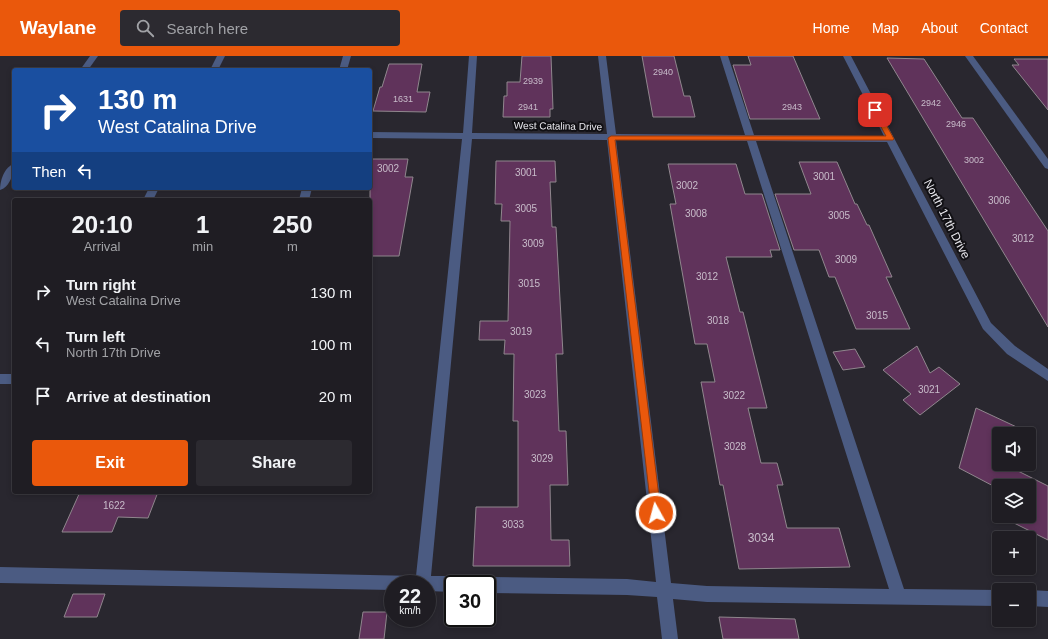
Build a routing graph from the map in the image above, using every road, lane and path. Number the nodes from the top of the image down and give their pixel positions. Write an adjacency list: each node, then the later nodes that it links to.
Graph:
1 (94, 56): 9 (street)
2 (221, 56): 10 (street)
3 (347, 56): 11 (street)
4 (473, 56): 13 (street)
5 (602, 56): 14 (street)
6 (724, 56): 15 (street)
7 (847, 56): 16 (street, North 17th Drive)
8 (969, 56): 17 (street)
9 (85, 68)
10 (215, 68)
11 (344, 68)
12 (372, 135): 13 (street, West Catalina Drive)
13 (467, 136): 14 (street, West Catalina Drive); 24 (street)
14 (611, 138): 15 (street, West Catalina Drive); 27 (street)
15 (749, 138): 16 (street, West Catalina Drive); 28 (street)
16 (890, 139): 20 (street, North 17th Drive)
17 (1048, 166)
18 (12, 170): 19 (street)
19 (0, 187)
20 (1047, 375)
21 (0, 379): 22 (street)
22 (12, 379)
23 (0, 575): 25 (street)
24 (424, 575)
25 (384, 582)
26 (496, 585): 27 (street)
27 (664, 590): 28 (street); 32 (street)
28 (899, 596): 29 (street)
29 (992, 598)
30 (1036, 598): 31 (street)
31 (1048, 599)
32 (670, 639)

